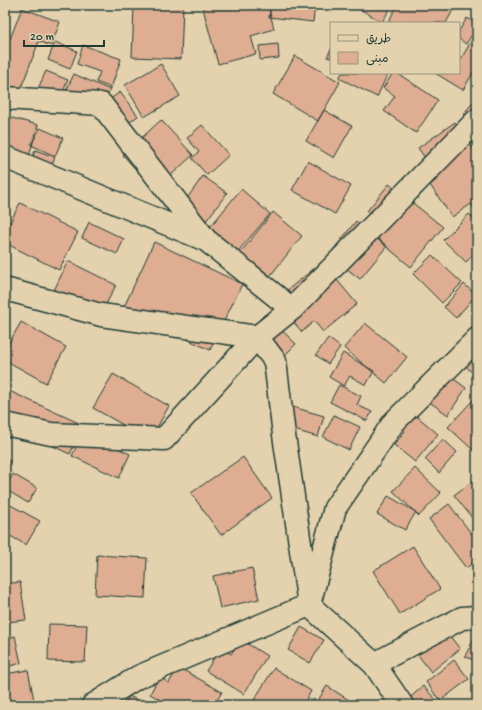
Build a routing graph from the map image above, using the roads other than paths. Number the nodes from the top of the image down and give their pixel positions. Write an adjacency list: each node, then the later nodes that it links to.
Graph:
1 (5, 98): 4 (street)
2 (477, 120): 6 (street)
3 (5, 157): 4 (street)
4 (206, 240): 6 (street)
5 (5, 289): 7 (street)
6 (292, 309): 7 (street)
7 (257, 337): 9 (street); 10 (street)
8 (477, 339): 10 (street)
9 (5, 424)
10 (309, 606): 12 (street); 13 (street)
11 (477, 617): 12 (street)
12 (374, 664): 14 (street)
13 (93, 705)
14 (402, 705)

